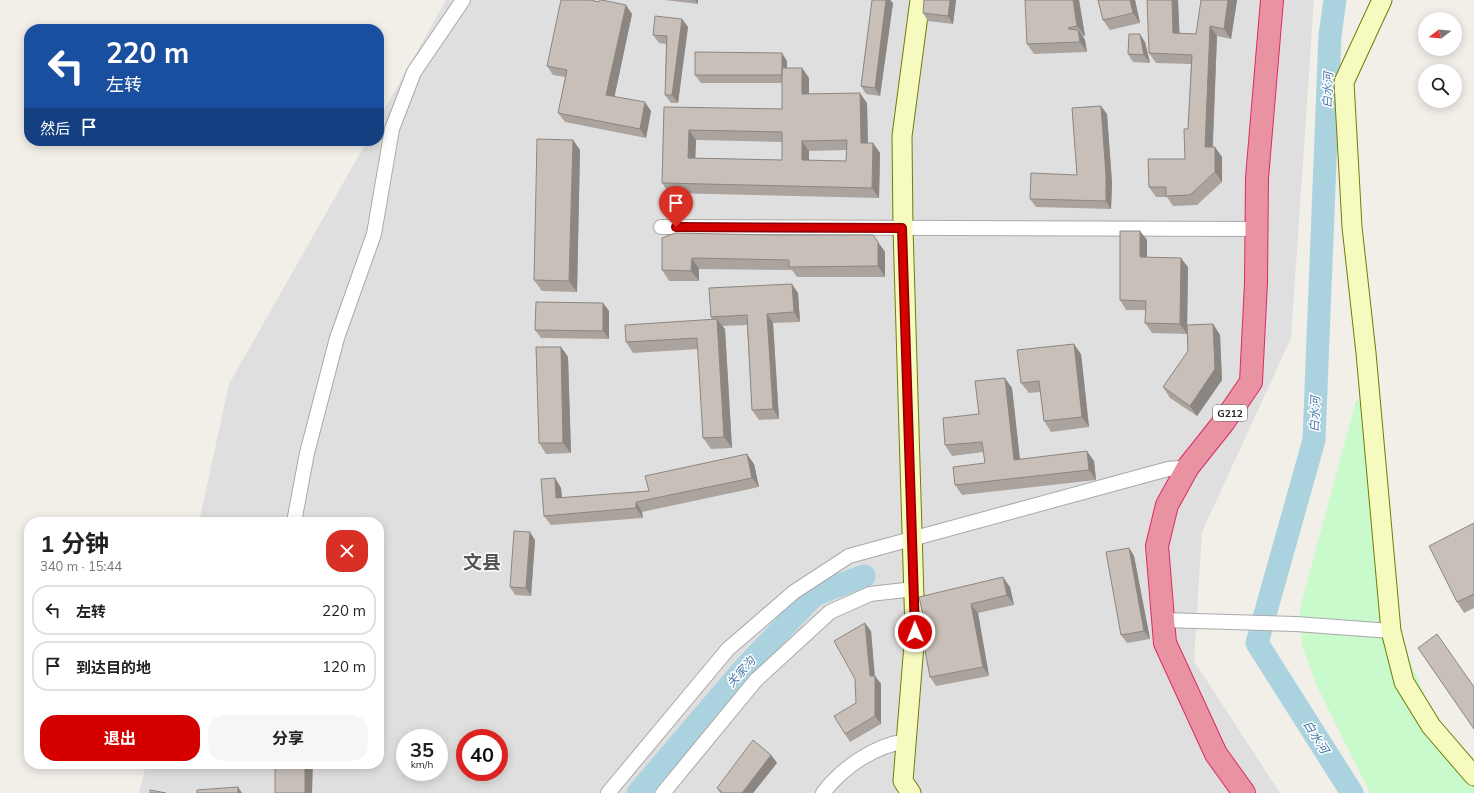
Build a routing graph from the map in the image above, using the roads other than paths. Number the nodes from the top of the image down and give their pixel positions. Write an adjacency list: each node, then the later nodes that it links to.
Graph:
1 (463, 0): 9 (street)
2 (920, 0): 6 (street)
3 (1272, 0): 7 (highway, G212)
4 (1382, 0): 13 (street)
5 (661, 227): 6 (street)
6 (902, 228): 7 (street); 10 (street)
7 (1257, 229): 8 (highway, G212)
8 (1188, 467): 10 (street); 12 (highway, G212)
9 (295, 517)
10 (912, 538): 11 (street); 16 (street)
11 (914, 589): 14 (street); 17 (street)
12 (1170, 620): 13 (street); 20 (highway, G212)
13 (1391, 631): 15 (street)
14 (906, 741): 18 (street); 19 (street)
15 (1474, 776)
16 (608, 793)
17 (663, 793)
18 (823, 793)
19 (911, 793)
20 (1244, 793)

